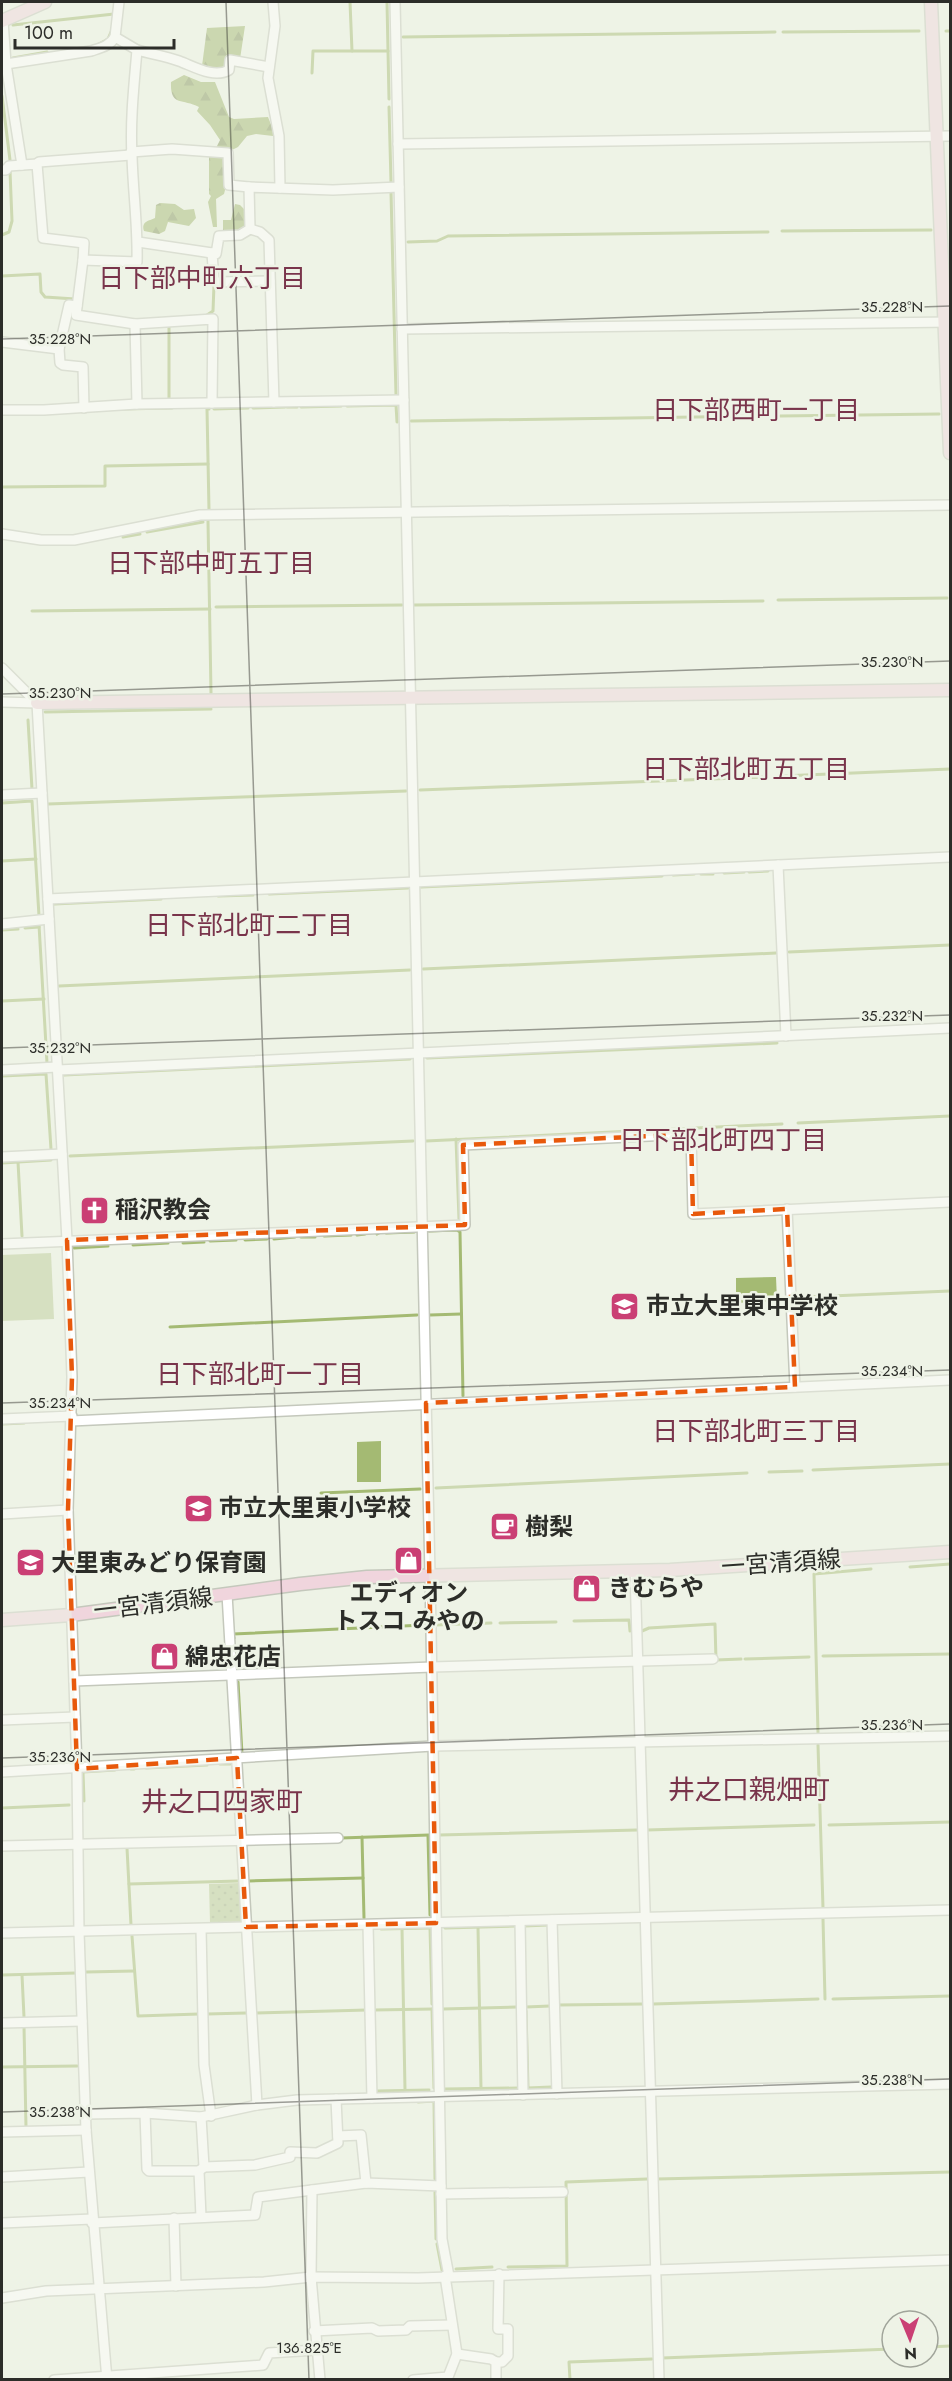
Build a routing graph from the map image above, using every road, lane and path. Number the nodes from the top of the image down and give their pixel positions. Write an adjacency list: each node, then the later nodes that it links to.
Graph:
1 (45, 2): 6 (street)
2 (119, 2): 8 (street)
3 (273, 2): 11 (street)
4 (395, 2): 14 (street)
5 (931, 2): 12 (street)
6 (28, 5): 7 (street)
7 (2, 21): 10 (street)
8 (115, 37): 9 (street); 10 (street)
9 (137, 50): 11 (street); 15 (street)
10 (4, 65): 17 (street)
11 (269, 67): 21 (street)
12 (937, 136): 13 (street); 14 (street); 28 (street)
13 (951, 136)
14 (398, 144): 20 (street)
15 (131, 153): 16 (street); 19 (street); 23 (street)
16 (37, 164): 17 (street); 25 (street)
17 (22, 165): 18 (street)
18 (2, 170)
19 (249, 187): 21 (street); 22 (street)
20 (399, 187): 21 (street); 30 (street)
21 (280, 188)
22 (250, 229): 24 (street); 26 (street)
23 (138, 242): 24 (street); 25 (street)
24 (212, 253): 26 (street)
25 (83, 260): 27 (street)
26 (270, 281): 34 (street)
27 (77, 306): 29 (street); 32 (street)
28 (948, 322): 30 (street); 39 (street)
29 (135, 324): 35 (street); 36 (street)
30 (402, 329): 33 (street)
31 (2, 342): 32 (street)
32 (59, 349): 37 (street)
33 (404, 400): 34 (street); 41 (street)
34 (274, 402): 35 (street)
35 (212, 403): 36 (street)
36 (136, 404): 37 (street)
37 (84, 408): 38 (street)
38 (2, 410)
39 (951, 453)
40 (951, 505): 41 (street)
41 (406, 512): 42 (street); 45 (street)
42 (2, 534)
43 (2, 668): 47 (street)
44 (951, 690): 45 (street)
45 (410, 697): 47 (street); 52 (street)
46 (2, 702): 47 (street)
47 (37, 703): 48 (street)
48 (42, 793): 49 (street); 53 (street)
49 (2, 795)
50 (951, 857): 51 (street)
51 (778, 865): 52 (street); 57 (street)
52 (415, 882): 53 (street); 58 (street)
53 (48, 899): 54 (street)
54 (49, 919): 55 (street); 59 (street)
55 (2, 924)
56 (951, 1028): 57 (street)
57 (786, 1036): 58 (street)
58 (418, 1053): 59 (street); 65 (street)
59 (57, 1069): 60 (street); 61 (street)
60 (2, 1070)
61 (62, 1154): 62 (street); 66 (street)
62 (2, 1157)
63 (951, 1202): 64 (street)
64 (787, 1209): 65 (street); 69 (street)
65 (422, 1226): 66 (street); 70 (street)
66 (67, 1240): 67 (street); 71 (street)
67 (2, 1244)
68 (951, 1380): 69 (street)
69 (795, 1387): 70 (street)
70 (426, 1403): 71 (street); 77 (street)
71 (72, 1418): 72 (street); 73 (street)
72 (2, 1419)
73 (68, 1510): 74 (street); 79 (street)
74 (2, 1514)
75 (951, 1552): 76 (street, 一宮清須線)
76 (635, 1571): 77 (street, 一宮清須線); 82 (street)
77 (430, 1575): 78 (street, 一宮清須線); 83 (street)
78 (227, 1594): 79 (street, 一宮清須線); 84 (street)
79 (71, 1615): 80 (street, 一宮清須線); 85 (street)
80 (2, 1620)
81 (713, 1659): 82 (street)
82 (638, 1661): 83 (street); 89 (street)
83 (432, 1666): 84 (street); 90 (street)
84 (232, 1675): 85 (street); 91 (street)
85 (74, 1681): 86 (street)
86 (75, 1718): 87 (street); 92 (street)
87 (2, 1720)
88 (951, 1736): 89 (street)
89 (640, 1742): 90 (street); 99 (street)
90 (433, 1746): 91 (street); 102 (street)
91 (237, 1758): 92 (street); 95 (street)
92 (77, 1769): 93 (street); 96 (street)
93 (2, 1772)
94 (338, 1838): 95 (street)
95 (241, 1840): 96 (street); 104 (street)
96 (78, 1845): 97 (street); 106 (street)
97 (2, 1846)
98 (951, 1910): 99 (street)
99 (645, 1918): 100 (street); 111 (street)
100 (552, 1920): 101 (street); 112 (street)
101 (520, 1921): 102 (street); 113 (street)
102 (436, 1923): 103 (street); 114 (street)
103 (368, 1925): 104 (street); 115 (street)
104 (246, 1928): 105 (street); 117 (street)
105 (201, 1929): 106 (street); 120 (street)
106 (80, 1932): 107 (street); 108 (street)
107 (2, 1933)
108 (82, 2021): 109 (street); 119 (street)
109 (2, 2023)
110 (951, 2084): 111 (street)
111 (650, 2092): 112 (street); 137 (street)
112 (557, 2094): 113 (street)
113 (523, 2095): 114 (street)
114 (439, 2097): 115 (street); 130 (street)
115 (372, 2098): 116 (street)
116 (336, 2099): 117 (street); 124 (street)
117 (257, 2105): 120 (street)
118 (145, 2113): 119 (street); 121 (street); 125 (street)
119 (85, 2114): 122 (street)
120 (212, 2116): 121 (street)
121 (201, 2117): 125 (street)
122 (86, 2130): 123 (street); 126 (street)
123 (2, 2132)
124 (338, 2136): 125 (street); 128 (street)
125 (202, 2169): 132 (street)
126 (89, 2172): 127 (street); 134 (street)
127 (2, 2177)
128 (366, 2183): 129 (street); 130 (street)
129 (312, 2190): 132 (street); 140 (street)
130 (441, 2190): 131 (street); 139 (street)
131 (563, 2192)
132 (201, 2217): 133 (street)
133 (174, 2218): 134 (street); 141 (street)
134 (92, 2221): 135 (street); 142 (street)
135 (2, 2223)
136 (951, 2260): 137 (street)
137 (656, 2268): 138 (street); 155 (street)
138 (499, 2274): 139 (street); 148 (street)
139 (447, 2276): 140 (street); 144 (street)
140 (311, 2277): 141 (street); 145 (street)
141 (176, 2286): 142 (street)
142 (97, 2289): 143 (street); 150 (street)
143 (2, 2298)
144 (452, 2325): 145 (street); 147 (street)
145 (314, 2331): 146 (street)
146 (316, 2350): 149 (street); 152 (street)
147 (457, 2354): 148 (street); 153 (street)
148 (496, 2362): 154 (street)
149 (216, 2374): 150 (street)
150 (106, 2378): 151 (street)
151 (54, 2379)
152 (320, 2379)
153 (413, 2379)
154 (496, 2379)
155 (659, 2379)

